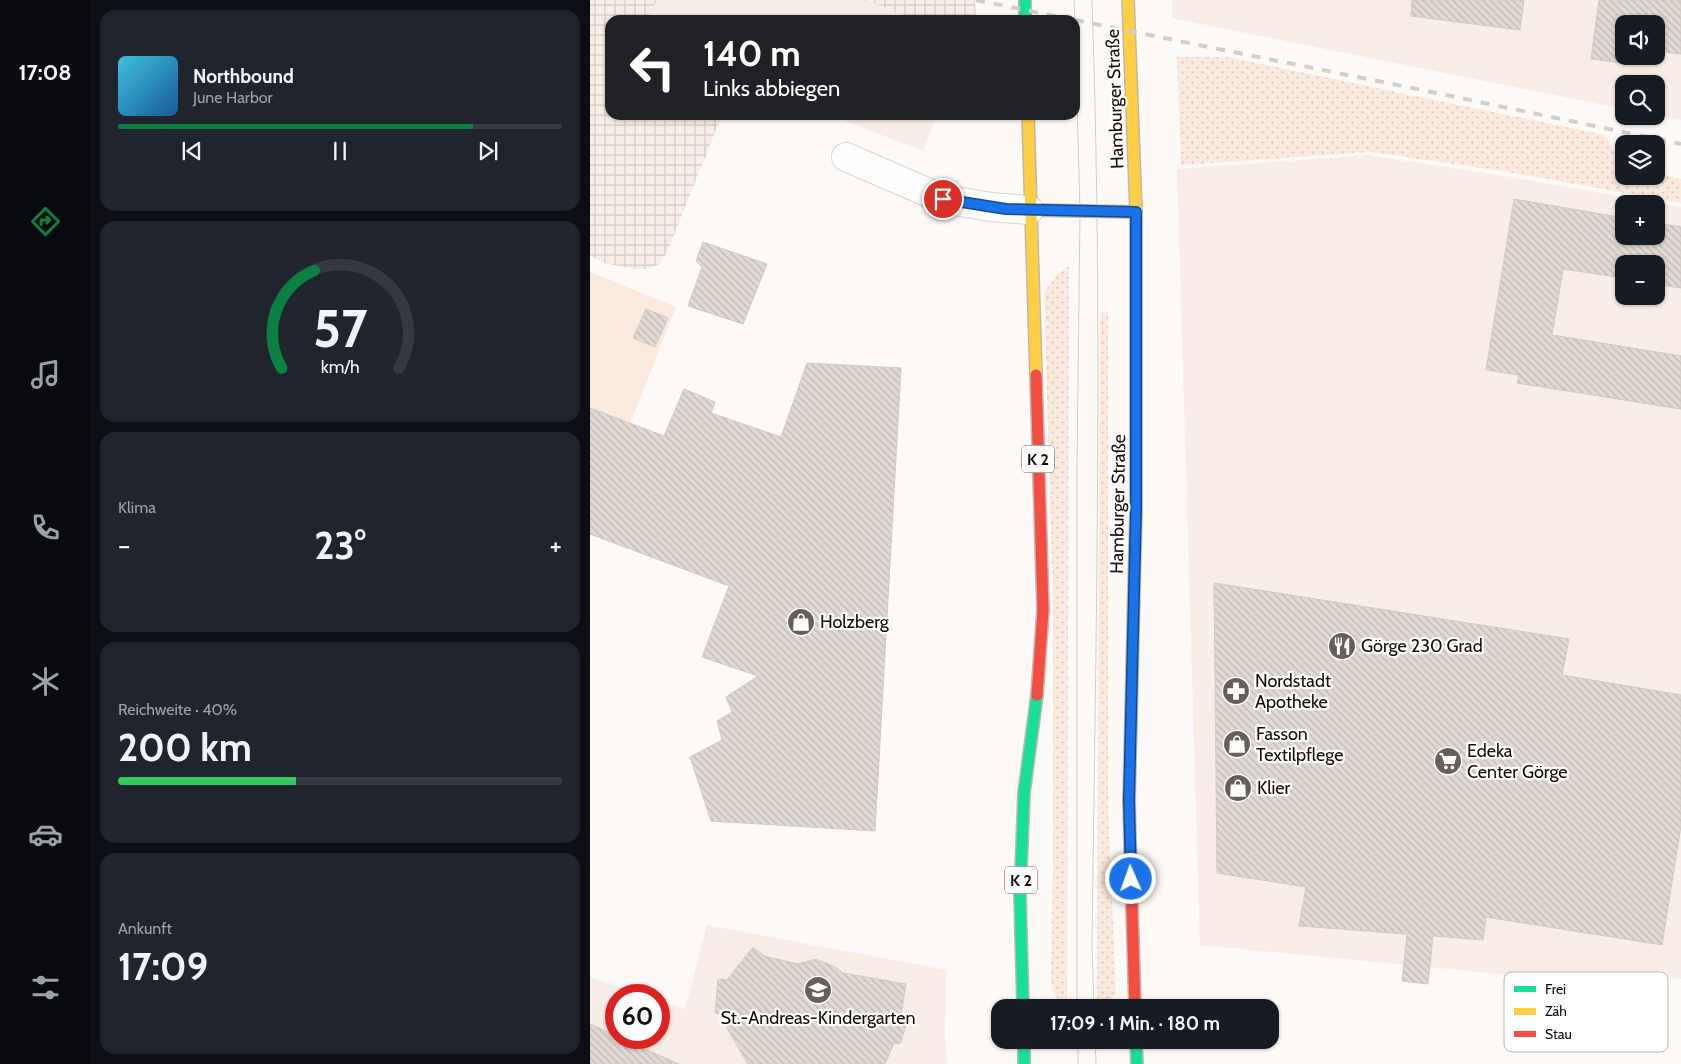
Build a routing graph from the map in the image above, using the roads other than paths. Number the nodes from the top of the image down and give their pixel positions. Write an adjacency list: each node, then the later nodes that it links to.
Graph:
1 (1024, 0): 3 (main road)
2 (1128, 0): 7 (main road, Hamburger Straße)
3 (1025, 15)
4 (1028, 120): 6 (main road, K 2)
5 (846, 157): 6 (street)
6 (1029, 210): 7 (main road); 8 (main road, K 2)
7 (1136, 212): 11 (main road, Hamburger Straße)
8 (1022, 967): 9 (main road); 10 (main road, K 2)
9 (1036, 998)
10 (1023, 999)
11 (1135, 999)
12 (1024, 1049): 14 (main road)
13 (1136, 1049): 15 (main road)
14 (1024, 1064)
15 (1137, 1064)

